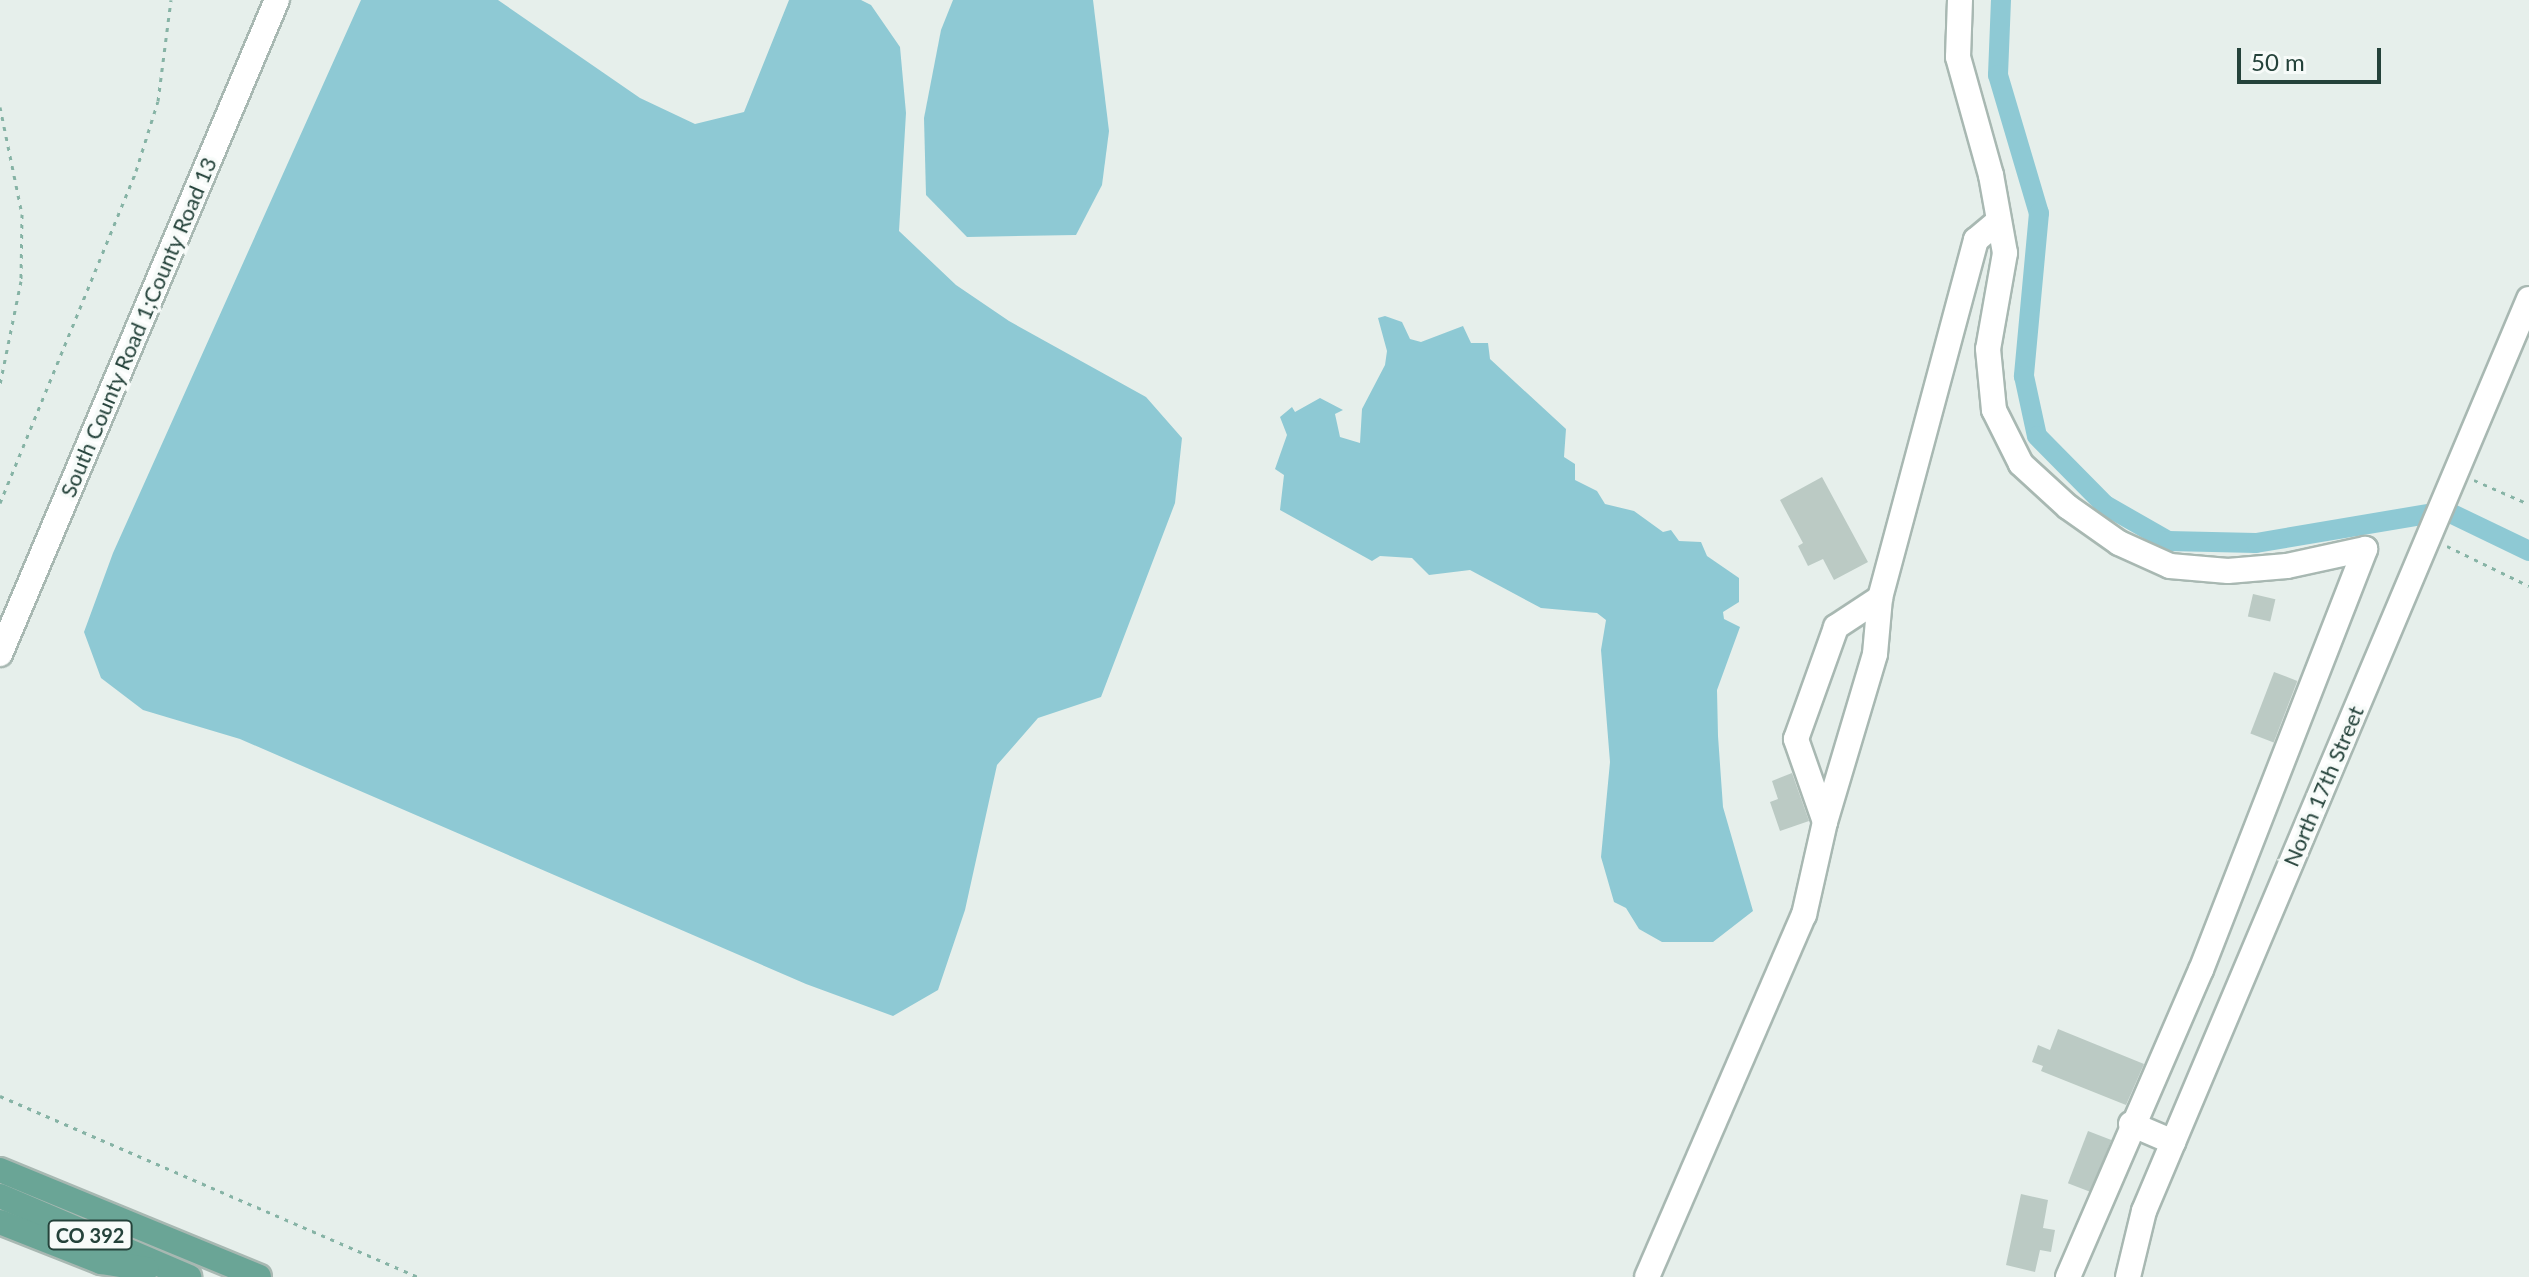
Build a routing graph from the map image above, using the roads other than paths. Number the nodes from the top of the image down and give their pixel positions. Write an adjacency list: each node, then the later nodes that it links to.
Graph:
1 (277, 0): 6 (street, South County Road 1;County Road 13)
2 (1960, 0): 3 (street)
3 (1996, 223): 5 (street); 8 (street)
4 (2529, 299): 9 (street, North 17th Street)
5 (1880, 598): 7 (street); 7 (street)
6 (0, 654)
7 (1825, 822): 15 (street)
8 (2131, 1124): 9 (street); 16 (street)
9 (2173, 1142): 17 (street, North 17th Street)
10 (0, 1170): 14 (main road)
11 (0, 1196): 13 (main road, CO 392)
12 (0, 1222): 13 (main road)
13 (185, 1275)
14 (259, 1277)
15 (1647, 1277)
16 (2068, 1277)
17 (2128, 1277)

